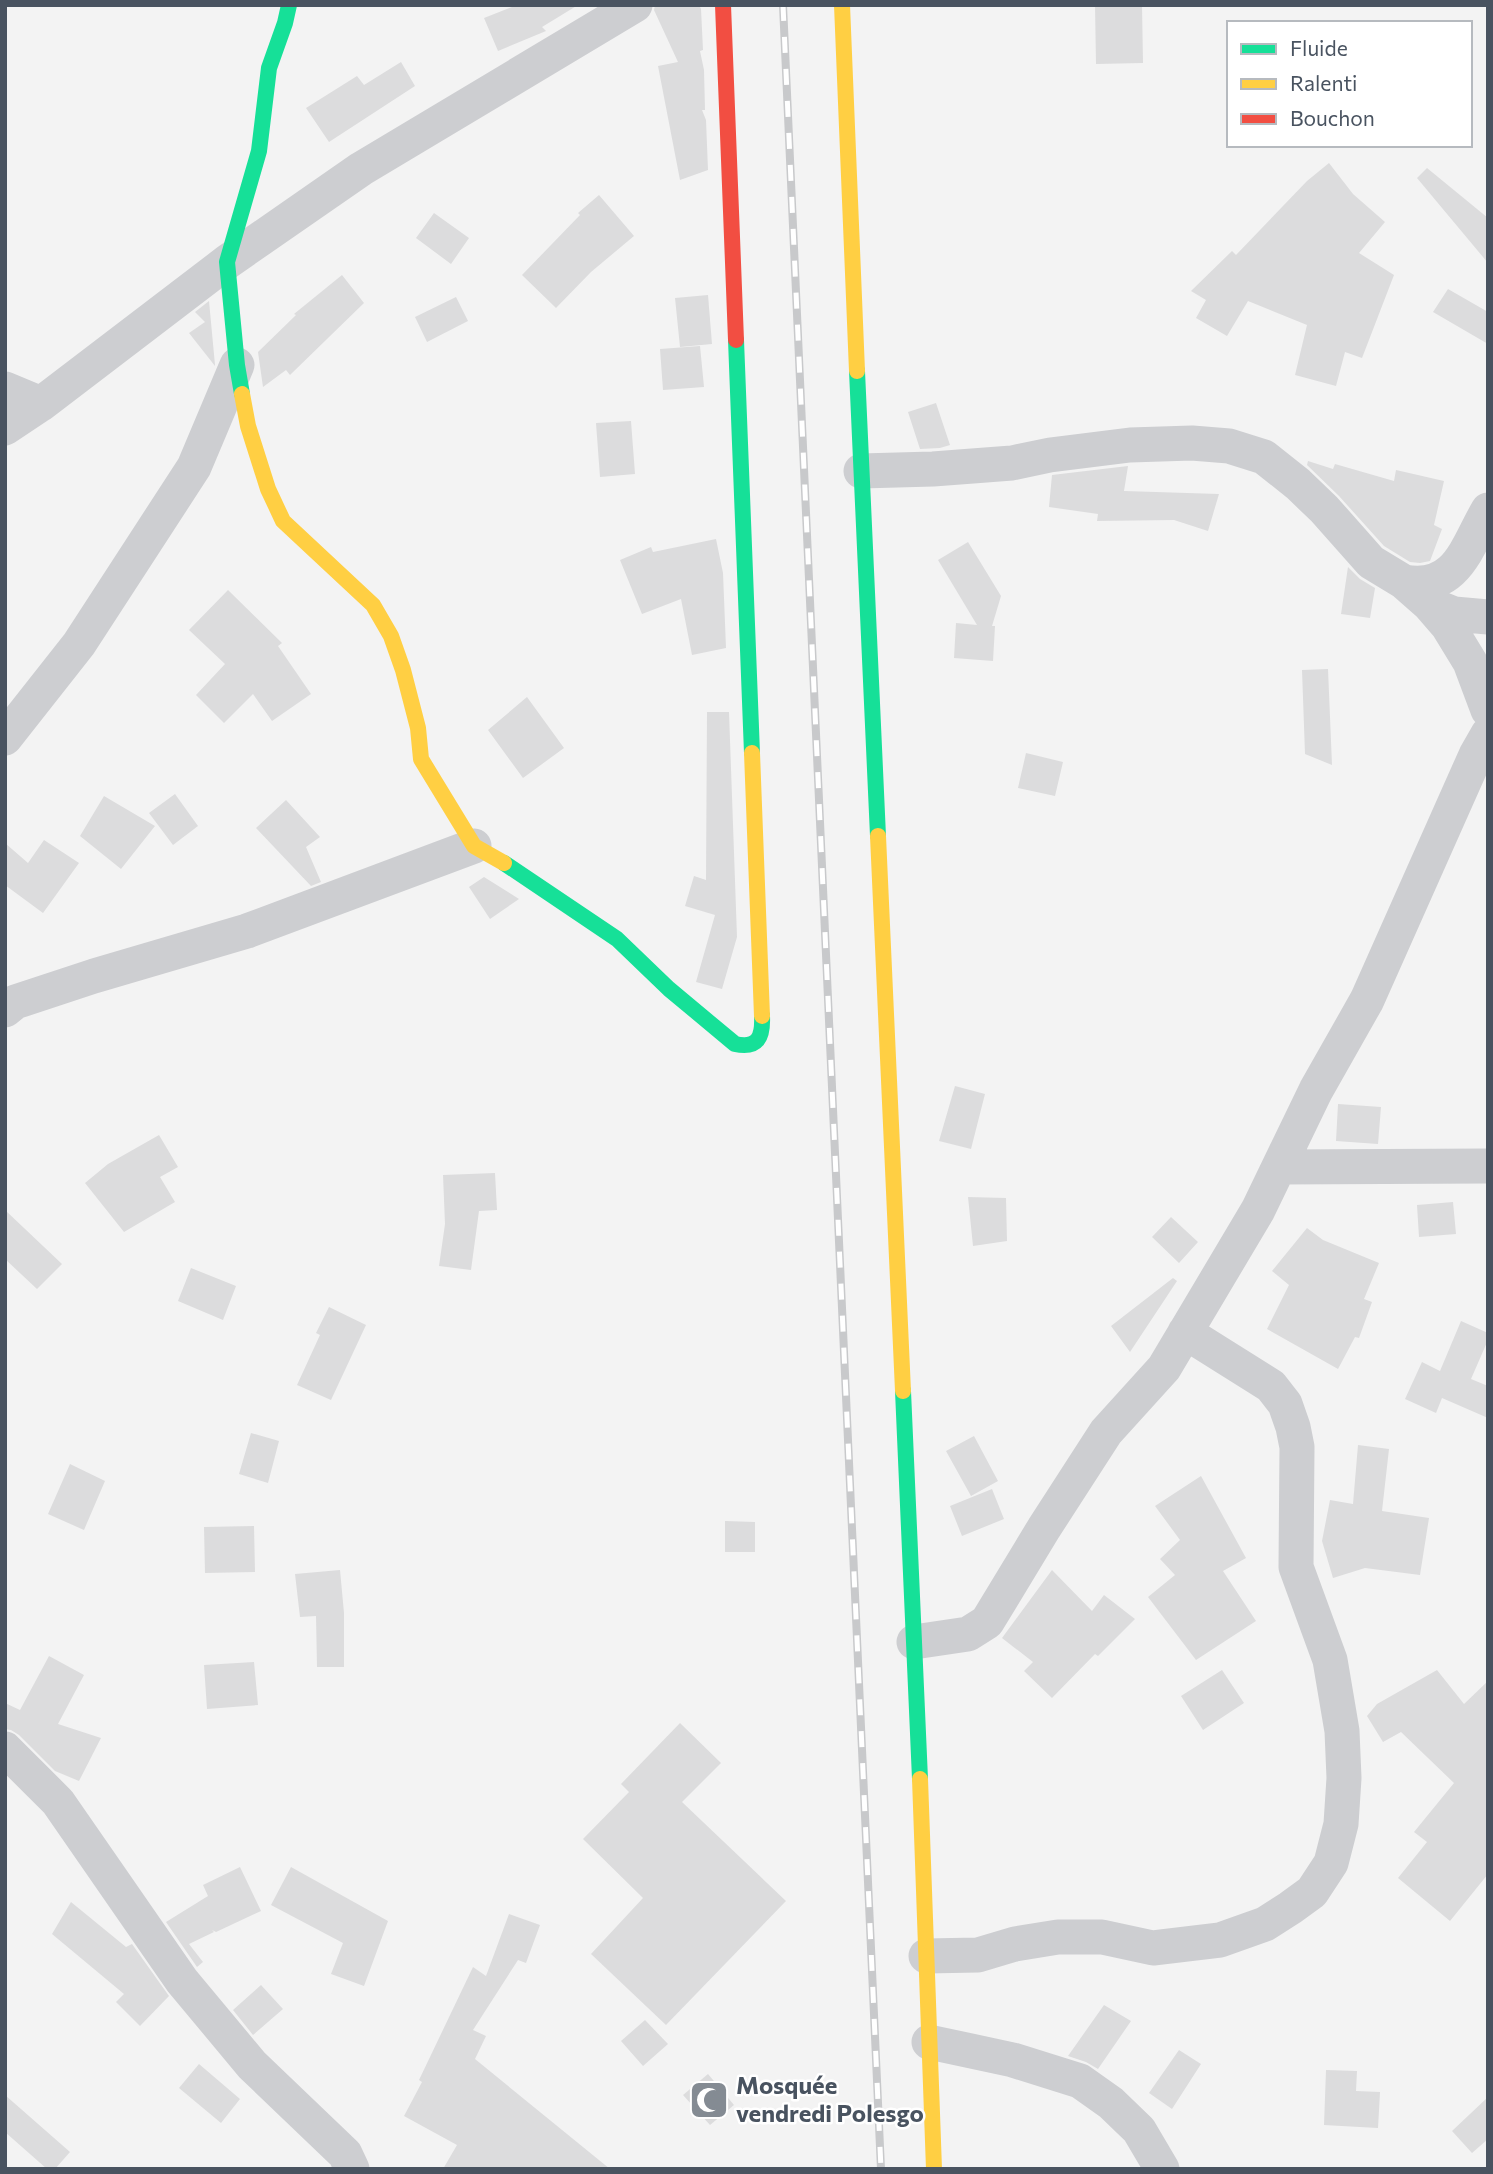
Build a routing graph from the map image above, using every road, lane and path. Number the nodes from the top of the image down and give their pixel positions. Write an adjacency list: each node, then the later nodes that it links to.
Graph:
1 (289, 5): 5 (street)
2 (635, 5): 5 (street)
3 (723, 5): 17 (street)
4 (842, 5): 10 (street)
5 (227, 262): 6 (street); 8 (street)
6 (237, 365): 16 (street); 17 (street)
7 (5, 389): 8 (street)
8 (41, 404): 9 (street)
9 (5, 428)
10 (861, 471): 12 (street); 22 (street)
11 (1488, 510): 12 (street)
12 (1416, 593): 13 (street); 14 (street)
13 (1488, 617)
14 (1488, 710)
15 (1488, 734): 20 (street)
16 (5, 738)
17 (474, 846): 18 (street)
18 (5, 1010)
19 (1488, 1166): 20 (street)
20 (1280, 1167): 21 (street)
21 (1185, 1332): 22 (street); 24 (street)
22 (914, 1642): 24 (street)
23 (5, 1749): 26 (street)
24 (926, 1956): 25 (street)
25 (929, 2042): 27 (street); 28 (street)
26 (352, 2169)
27 (934, 2169)
28 (1162, 2169)

